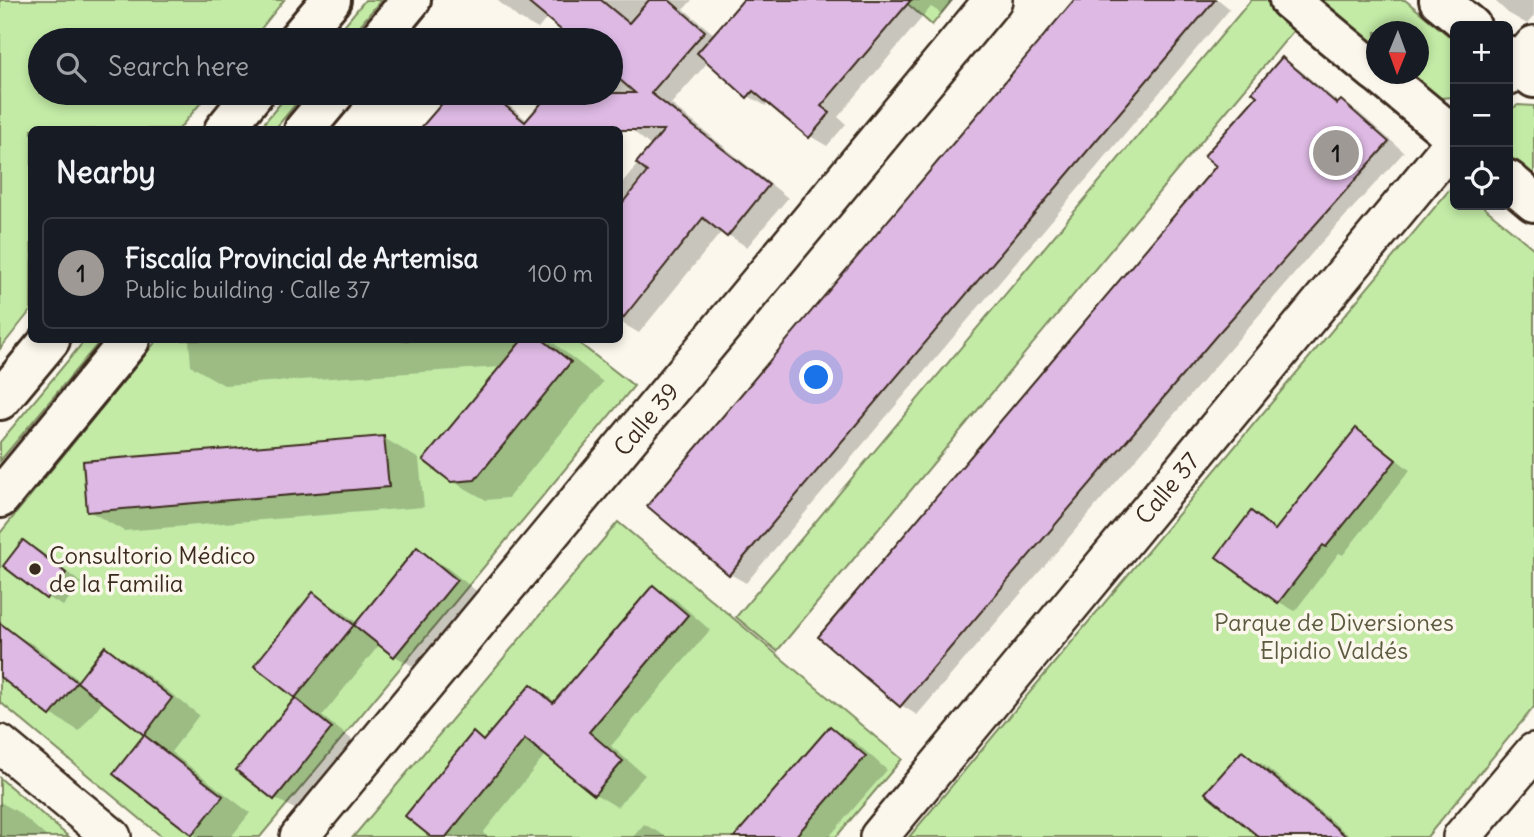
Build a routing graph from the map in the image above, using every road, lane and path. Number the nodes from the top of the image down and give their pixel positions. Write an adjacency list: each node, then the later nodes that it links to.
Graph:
1 (331, 0): 7 (main road)
2 (411, 0): 8 (main road)
3 (993, 0): 26 (street, Calle 39)
4 (1289, 0): 9 (main road)
5 (1439, 0): 6 (main road)
6 (1465, 21)
7 (308, 28)
8 (388, 28)
9 (1366, 63)
10 (1391, 84): 15 (main road)
11 (244, 105): 13 (main road)
12 (325, 105): 14 (main road)
13 (227, 126)
14 (307, 126)
15 (1450, 134)
16 (1450, 144): 27 (street, Calle 37)
17 (1513, 184): 18 (main road)
18 (1534, 202)
19 (48, 343): 21 (main road)
20 (128, 343): 22 (main road)
21 (0, 400)
22 (0, 498)
23 (0, 744): 25 (street)
24 (1534, 752): 28 (street)
25 (112, 837)
26 (299, 837)
27 (879, 837)
28 (1462, 837)

